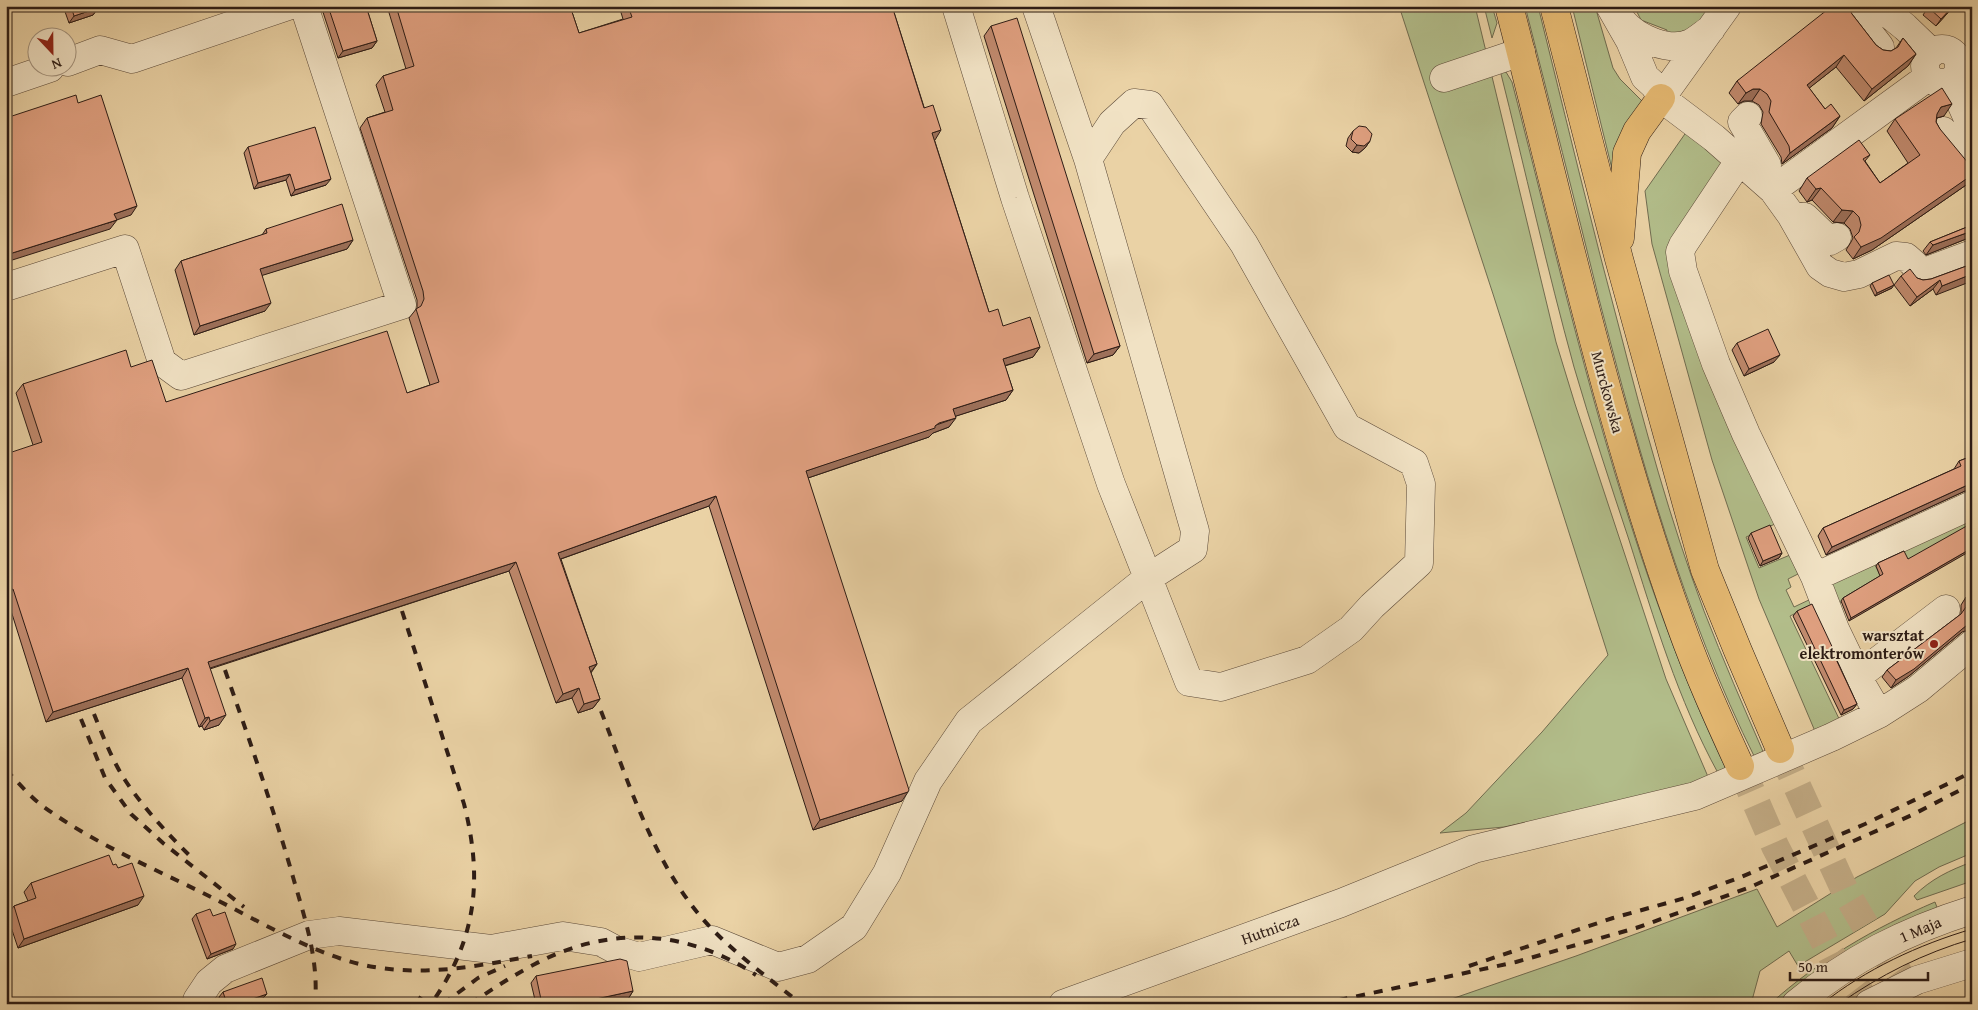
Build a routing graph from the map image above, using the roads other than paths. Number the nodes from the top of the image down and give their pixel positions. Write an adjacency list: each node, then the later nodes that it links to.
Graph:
1 (288, 6): 14 (street)
2 (304, 6): 31 (street)
3 (956, 6): 34 (street)
4 (1036, 6): 23 (street)
5 (1509, 6): 13 (highway, Murckowska)
6 (1554, 6): 30 (highway)
7 (1610, 6): 11 (street); 19 (street)
8 (1727, 6): 11 (street)
9 (1855, 6): 12 (street)
10 (1879, 6): 15 (street)
11 (1711, 29): 19 (street)
12 (1880, 47)
13 (1521, 52): 17 (street); 40 (highway, Murckowska)
14 (78, 58)
15 (1948, 63): 21 (street); 26 (street)
16 (28, 75): 18 (street)
17 (1444, 78)
18 (6, 82)
19 (1661, 98): 24 (street); 30 (highway)
20 (1748, 116): 26 (street)
21 (1972, 128)
22 (1943, 131): 25 (street)
23 (1088, 159): 34 (street); 34 (street)
24 (1739, 161): 26 (street); 33 (street)
25 (1972, 166)
26 (1769, 186): 27 (street)
27 (1791, 215): 28 (street); 29 (street)
28 (1838, 237)
29 (1972, 254)
30 (1619, 259): 39 (highway)
31 (6, 288)
32 (1972, 505): 33 (street)
33 (1815, 577): 37 (street)
34 (1148, 578): 43 (street)
35 (1946, 609): 37 (street)
36 (1972, 644): 38 (street, Hutnicza)
37 (1858, 676): 38 (street)
38 (1879, 714): 44 (street, Hutnicza)
39 (1780, 749)
40 (1740, 766)
41 (1972, 910): 45 (street, 1 Maja)
42 (1972, 963): 46 (street)
43 (197, 1004)
44 (1063, 1004)
45 (1796, 1004)
46 (1869, 1004)

